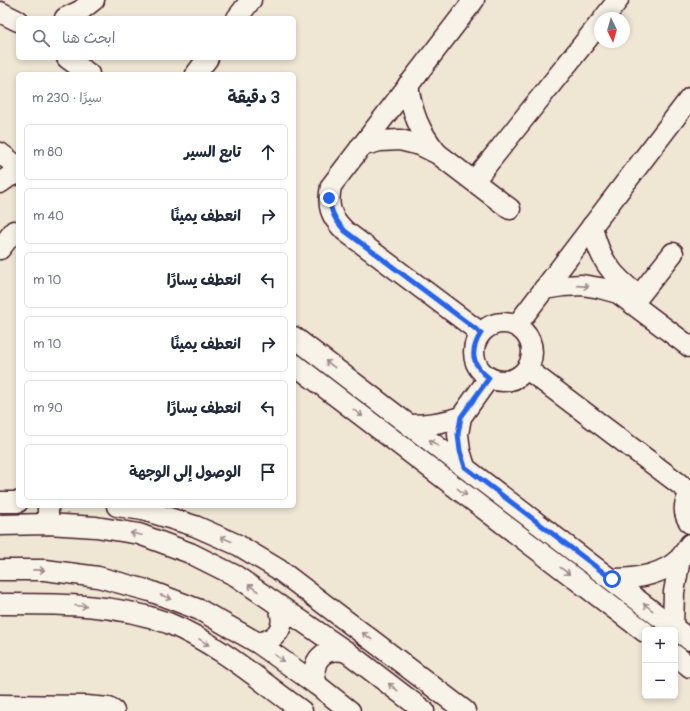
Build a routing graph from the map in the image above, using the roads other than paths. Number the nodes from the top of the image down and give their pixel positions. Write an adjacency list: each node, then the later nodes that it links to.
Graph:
1 (95, 0): 6 (street); 7 (street)
2 (251, 0): 8 (street)
3 (474, 0): 14 (street)
4 (618, 0): 5 (street)
5 (609, 12)
6 (69, 16)
7 (90, 16)
8 (239, 16)
9 (594, 31): 21 (street)
10 (71, 60): 12 (street)
11 (206, 60): 13 (street)
12 (87, 68)
13 (198, 72)
14 (408, 85): 17 (street); 19 (street)
15 (690, 98): 16 (street)
16 (684, 118): 23 (street)
17 (361, 146): 19 (street); 30 (street)
18 (0, 153): 20 (street)
19 (438, 154): 21 (street)
20 (16, 165)
21 (474, 181): 22 (street)
22 (510, 208)
23 (592, 226): 27 (street); 28 (street)
24 (11, 229): 25 (street)
25 (0, 249)
26 (672, 253): 28 (street)
27 (544, 289): 29 (street); 33 (street, one-way to 33)
28 (639, 296): 31 (street)
29 (516, 326): 30 (street); 35 (street)
30 (481, 333): 36 (street)
31 (690, 333)
32 (296, 339): 38 (street, one-way to 32)
33 (690, 348)
34 (296, 366): 53 (street, one-way to 53)
35 (527, 369): 36 (street); 40 (street)
36 (489, 378): 37 (street)
37 (461, 417): 38 (street); 39 (street)
38 (409, 425): 39 (street, one-way to 38)
39 (465, 467): 49 (street)
40 (690, 493): 45 (street)
41 (0, 502): 42 (street)
42 (16, 502)
43 (130, 508): 65 (street, one-way to 43)
44 (48, 515): 46 (street); 51 (street, one-way to 44)
45 (690, 523)
46 (0, 525)
47 (685, 551): 49 (street); 52 (street)
48 (0, 570): 55 (street, one-way to 55)
49 (612, 579): 52 (street, one-way to 49)
50 (0, 604): 62 (street, one-way to 62)
51 (278, 605): 55 (street); 56 (street)
52 (673, 626): 54 (street)
53 (642, 630)
54 (690, 640)
55 (258, 643): 59 (street, one-way to 59)
56 (347, 652): 59 (street); 64 (street, one-way to 56)
57 (678, 657): 58 (street)
58 (690, 667)
59 (317, 685): 63 (street)
60 (0, 705): 61 (street)
61 (114, 711)
62 (302, 711)
63 (350, 711)
64 (424, 711)
65 (465, 711)

